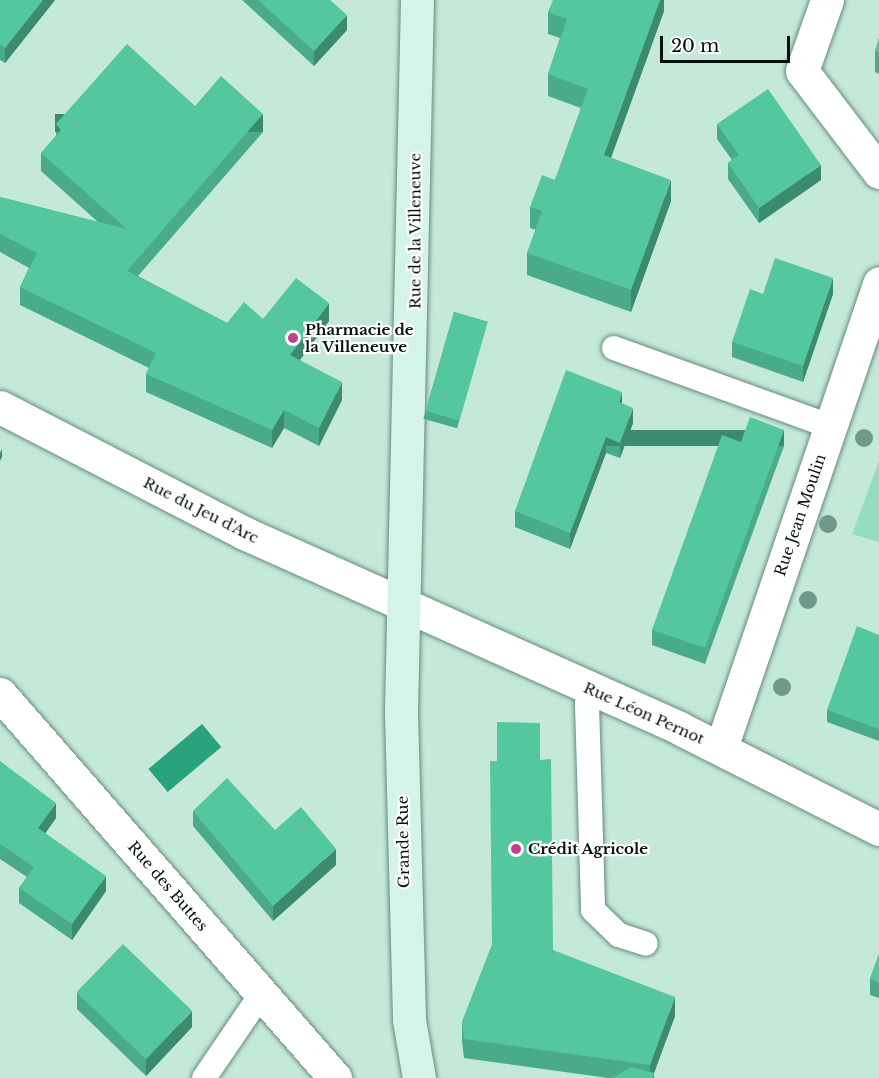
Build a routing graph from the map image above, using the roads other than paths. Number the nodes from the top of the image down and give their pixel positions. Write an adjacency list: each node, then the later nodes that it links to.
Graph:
1 (417, 0): 8 (main road, Rue de la Villeneuve)
2 (827, 0): 3 (street)
3 (879, 172)
4 (879, 282): 7 (street, Rue Jean Moulin)
5 (614, 348): 7 (lane)
6 (0, 407): 8 (street, Rue du Jeu d'Arc)
7 (830, 426): 11 (street, Rue Jean Moulin)
8 (405, 605): 9 (street, Rue Léon Pernot); 17 (main road, Grande Rue)
9 (593, 689): 11 (street, Rue Léon Pernot); 13 (lane)
10 (0, 694): 14 (street, Rue des Buttes)
11 (721, 748): 12 (street, Rue Léon Pernot)
12 (879, 829)
13 (646, 944)
14 (262, 993): 15 (lane); 16 (street, Rue des Buttes)
15 (204, 1078)
16 (335, 1078)
17 (419, 1078)

